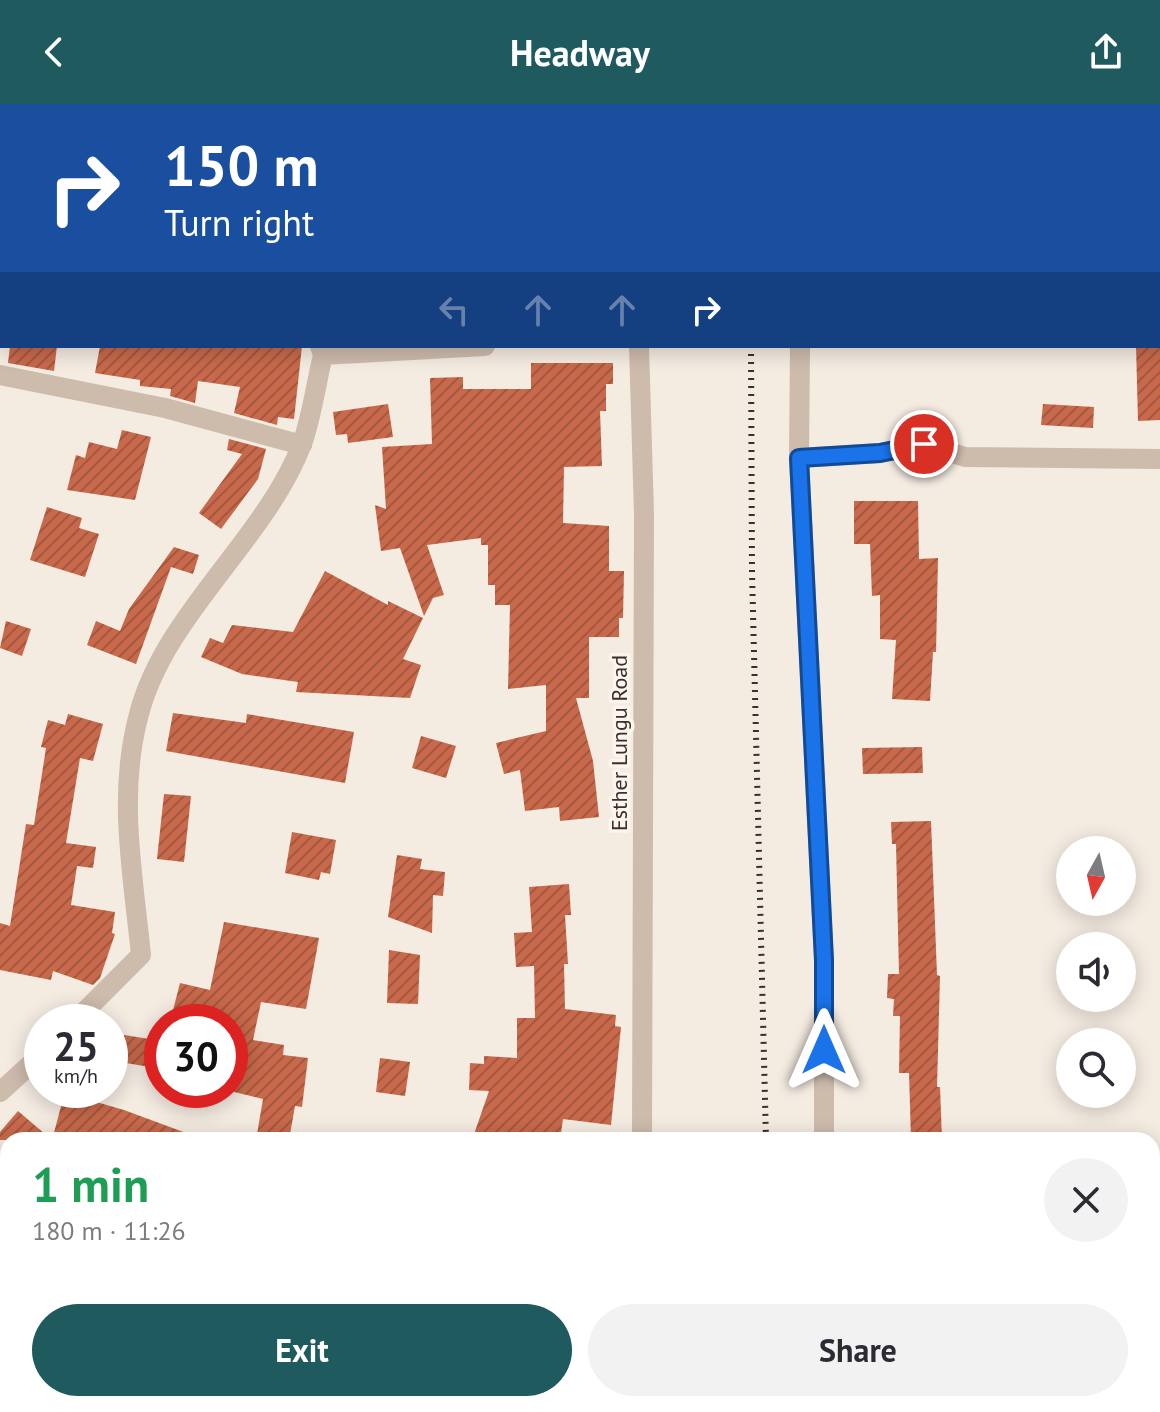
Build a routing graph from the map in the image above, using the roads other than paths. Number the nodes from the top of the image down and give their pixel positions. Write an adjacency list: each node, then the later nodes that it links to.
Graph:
1 (420, 348): 4 (street)
2 (639, 348): 12 (street, Esther Lungu Road)
3 (800, 348): 7 (street)
4 (322, 351): 6 (street)
5 (0, 375): 6 (street)
6 (302, 445): 9 (street)
7 (799, 458): 8 (street); 13 (street)
8 (1160, 459)
9 (92, 1004)
10 (24, 1070): 11 (street)
11 (0, 1092)
12 (642, 1132)
13 (824, 1132)

